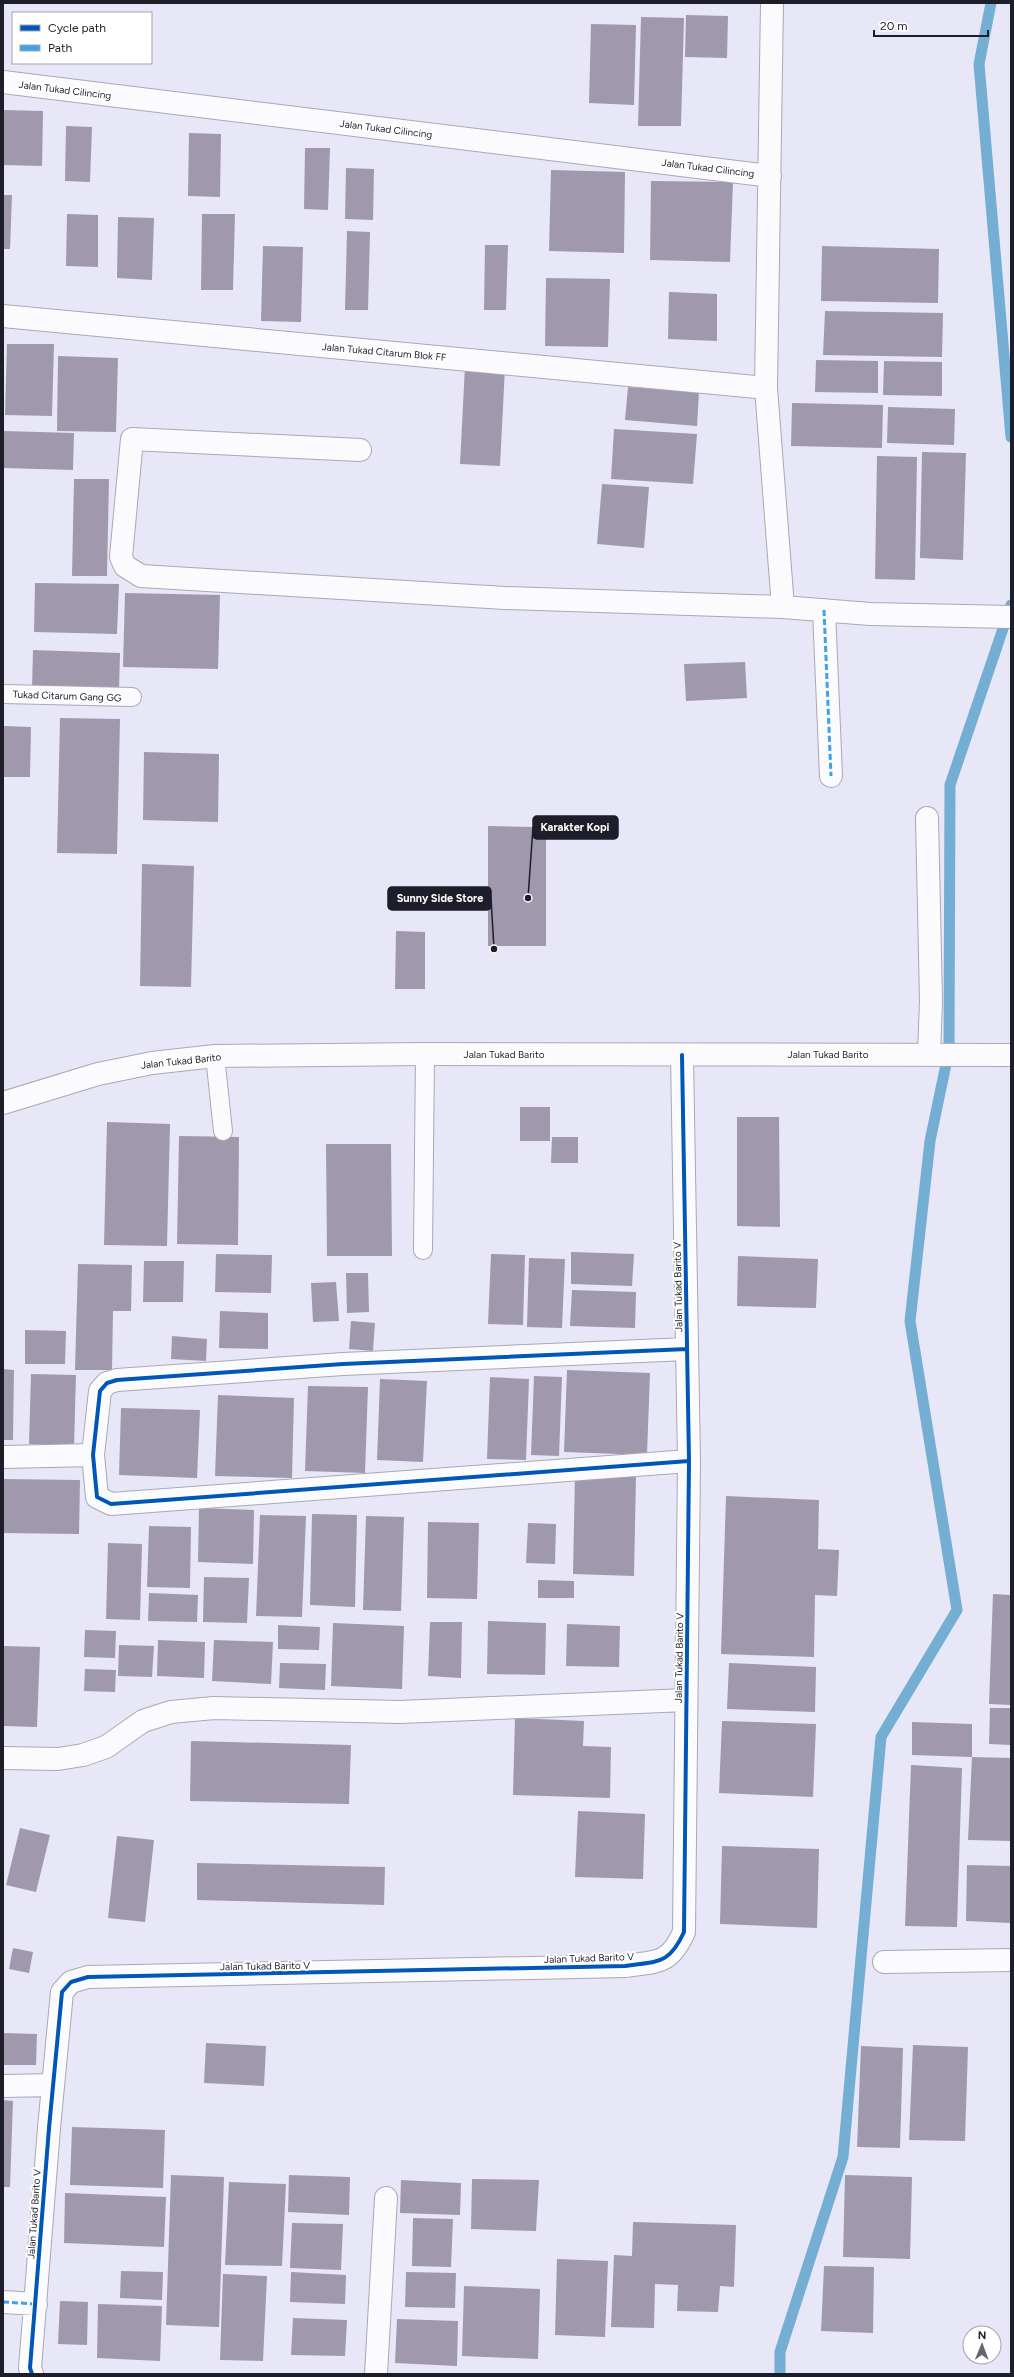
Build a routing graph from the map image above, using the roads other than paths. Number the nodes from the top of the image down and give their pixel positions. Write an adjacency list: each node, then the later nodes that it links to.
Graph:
1 (772, 3): 3 (street)
2 (3, 82): 3 (street, Jalan Tukad Cilincing)
3 (770, 176): 5 (street)
4 (3, 316): 5 (street, Jalan Tukad Citarum Blok FF)
5 (766, 388): 7 (street)
6 (360, 450): 7 (street)
7 (783, 607): 8 (street)
8 (824, 610): 9 (street); 12 (street)
9 (1011, 617)
10 (3, 694): 11 (lane, Tukad Citarum Gang GG)
11 (132, 698)
12 (831, 776)
13 (927, 818): 15 (street)
14 (425, 1054): 16 (street, Jalan Tukad Barito); 18 (street, Jalan Tukad Barito); 21 (lane)
15 (934, 1054): 16 (street, Jalan Tukad Barito); 17 (street, Jalan Tukad Barito)
16 (682, 1055): 22 (street, Jalan Tukad Barito V)
17 (1011, 1055)
18 (215, 1056): 19 (street, Jalan Tukad Barito); 20 (lane)
19 (3, 1103)
20 (223, 1131)
21 (423, 1250)
22 (687, 1349): 23 (street); 25 (street, Jalan Tukad Barito V)
23 (93, 1455): 24 (street); 25 (street)
24 (3, 1457)
25 (689, 1462): 26 (street, Jalan Tukad Barito V)
26 (686, 1700): 27 (street); 30 (street, Jalan Tukad Barito V)
27 (3, 1758)
28 (1011, 1960): 29 (street)
29 (884, 1962)
30 (53, 2085): 31 (street); 34 (street, Jalan Tukad Barito V)
31 (3, 2086)
32 (386, 2198): 36 (street)
33 (3, 2302): 34 (street)
34 (36, 2304): 35 (street, Jalan Tukad Barito V)
35 (32, 2374)
36 (376, 2374)

